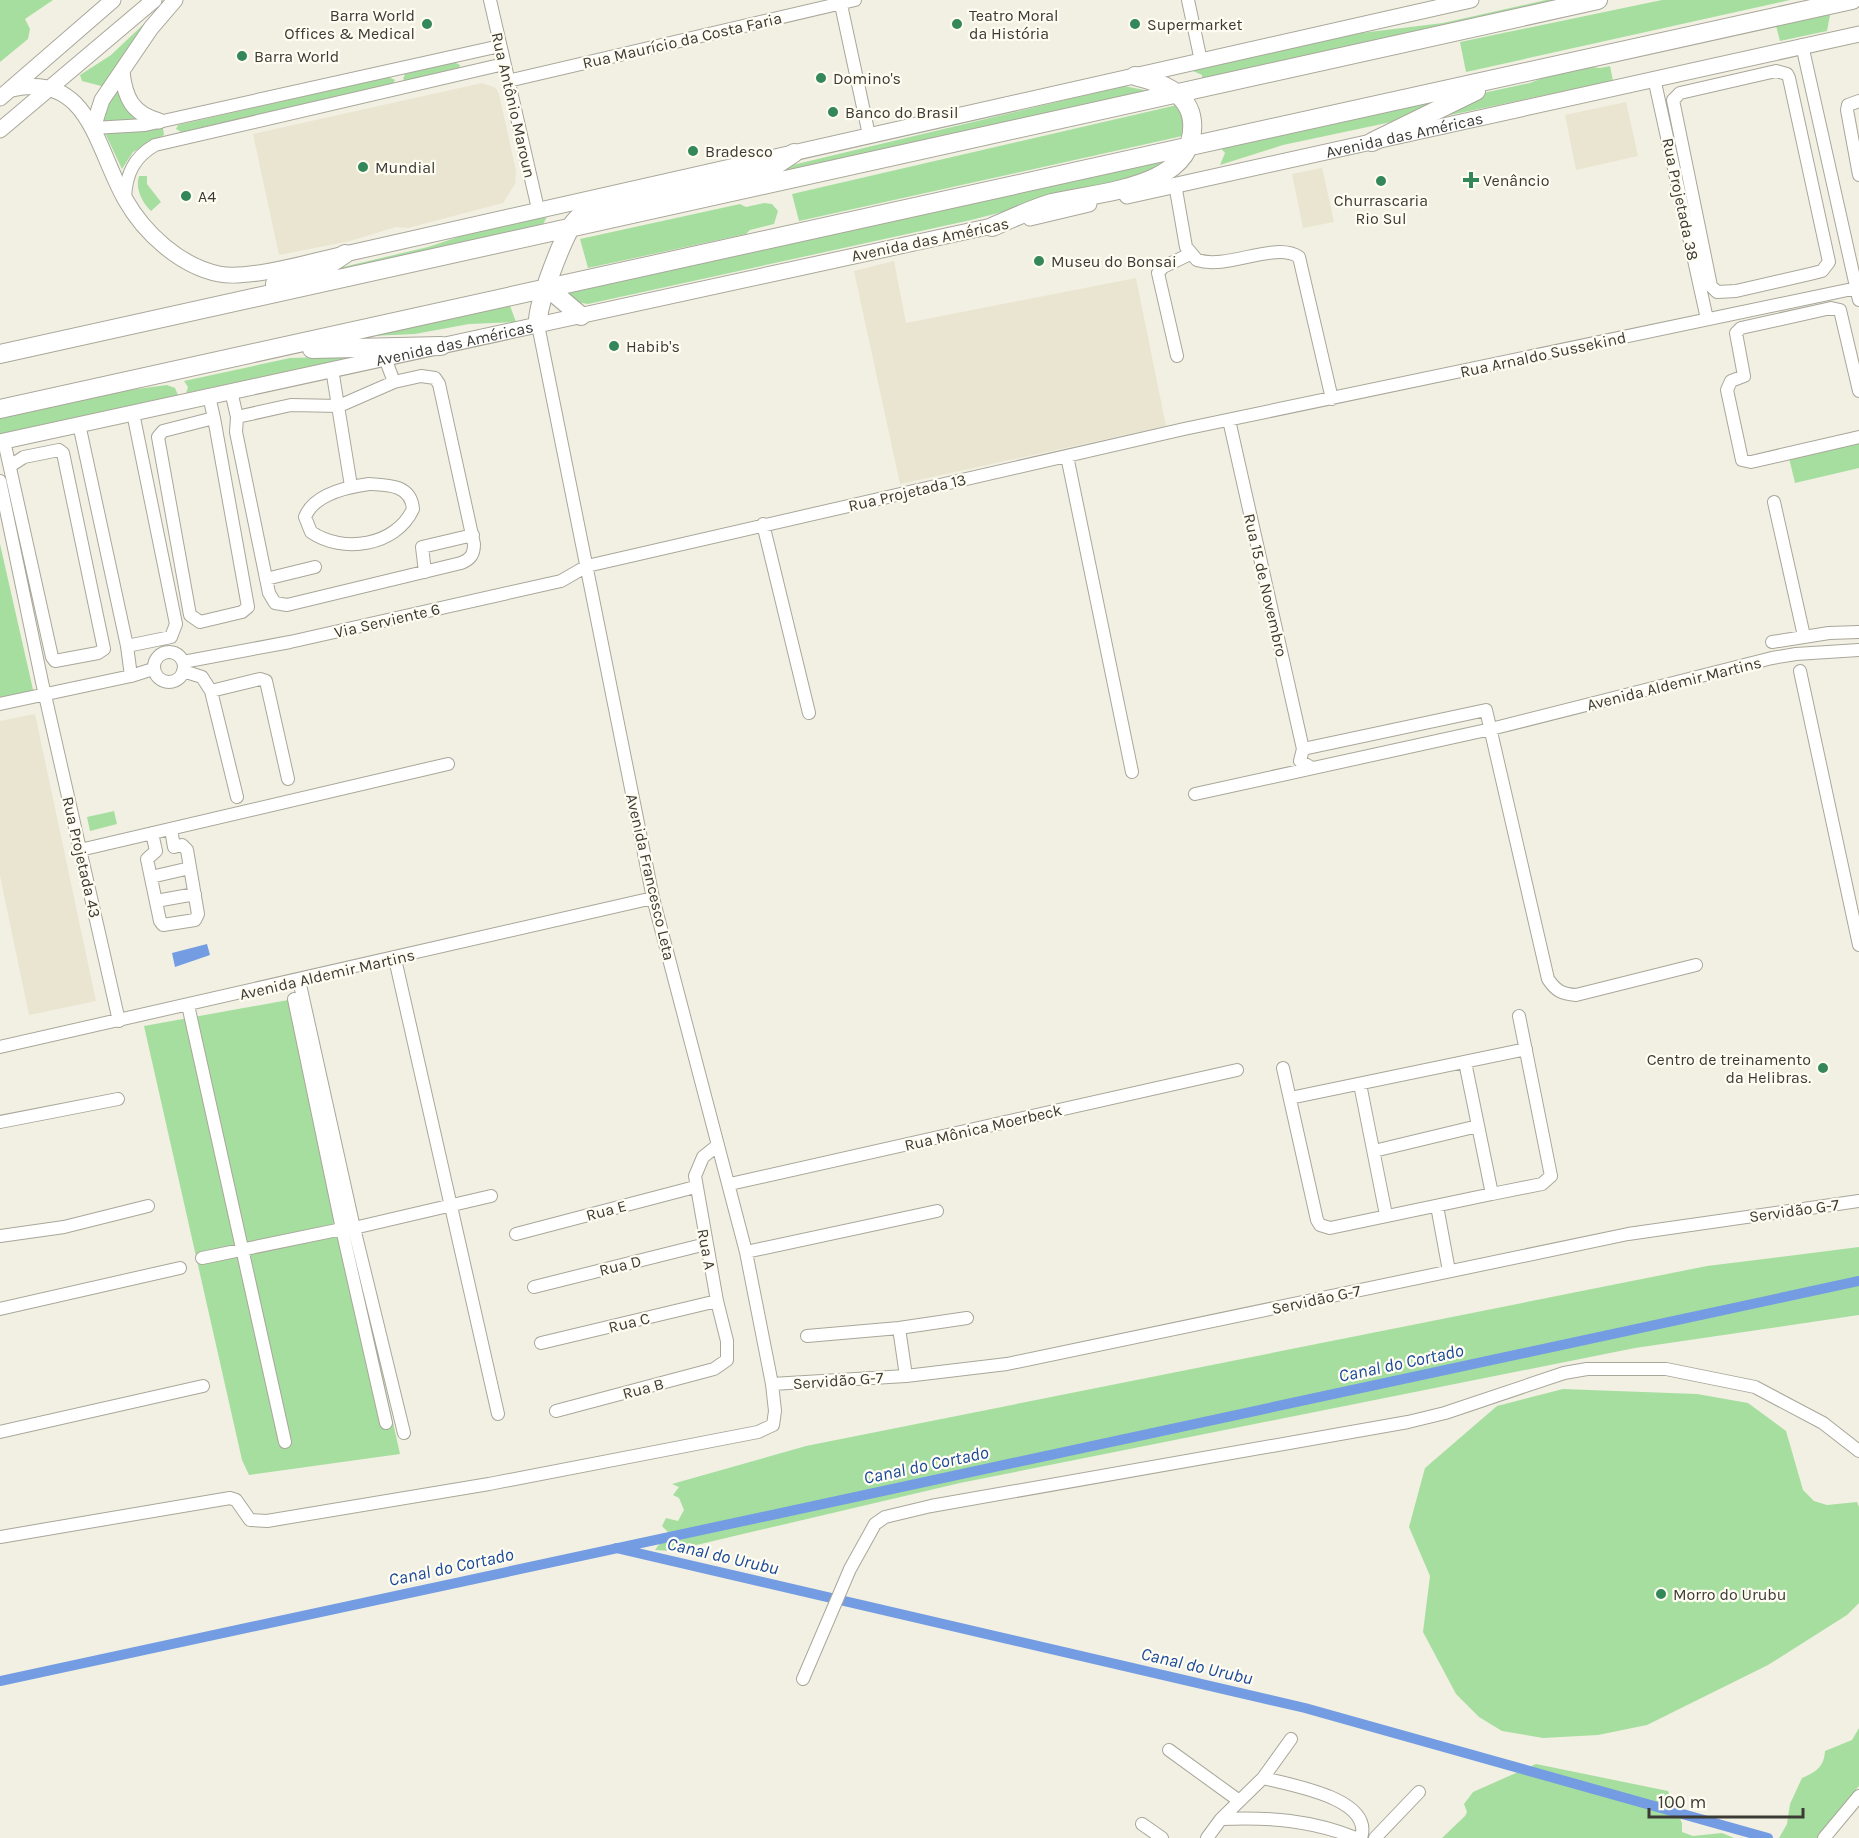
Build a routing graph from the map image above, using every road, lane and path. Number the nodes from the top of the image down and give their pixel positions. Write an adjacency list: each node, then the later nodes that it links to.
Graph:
1 (113, 0): 24 (main road)
2 (154, 0): 23 (main road)
3 (174, 0): 17 (main road)
4 (490, 0): 13 (street, Rua Antônio Maroun)
5 (855, 0): 10 (street, Rua Maurício da Costa Faria)
6 (1188, 0): 15 (street)
7 (1471, 0): 15 (main road)
8 (1598, 0): 25 (highway)
9 (1852, 0): 21 (highway, Avenida das Américas)
10 (841, 1): 22 (street, Rua Maurício da Costa Faria); 30 (street)
11 (1859, 33): 12 (main road, Avenida das Américas)
12 (1802, 45): 20 (main road, Avenida das Américas); 45 (street)
13 (500, 46): 14 (street); 16 (street, Rua Antônio Maroun)
14 (460, 56): 18 (street); 27 (street)
15 (1201, 61): 19 (main road)
16 (504, 64): 18 (street); 22 (street, Rua Antônio Maroun)
17 (122, 72): 27 (main road); 28 (main road)
18 (461, 74): 31 (street)
19 (1135, 75): 25 (highway); 30 (main road)
20 (1654, 78): 32 (main road, Avenida das Américas); 50 (street, Rua Projetada 38)
21 (1501, 79): 32 (highway); 33 (highway, Avenida das Américas)
22 (508, 81): 38 (street, Rua Antônio Maroun)
23 (50, 86): 24 (main road); 28 (main road); 29 (main road)
24 (6, 93)
25 (1177, 94): 33 (highway); 40 (highway)
26 (1859, 101): 35 (street)
27 (165, 121): 28 (street); 31 (street)
28 (93, 128): 37 (main road)
29 (0, 130)
30 (869, 135): 34 (main road)
31 (173, 140): 37 (street)
32 (1372, 142): 36 (main road, Avenida das Américas)
33 (1188, 147): 39 (highway); 44 (highway, Avenida das Américas)
34 (794, 153): 38 (main road); 40 (highway)
35 (1859, 175)
36 (1175, 184): 39 (main road, Avenida das Américas); 42 (street)
37 (125, 198): 41 (main road)
38 (538, 209): 41 (main road)
39 (992, 226): 49 (main road, Avenida das Américas)
40 (570, 228): 44 (highway); 47 (highway)
41 (345, 254): 47 (highway)
42 (1190, 254): 56 (street); 63 (street)
43 (1787, 279): 43 (street); 46 (street)
44 (548, 288): 49 (highway); 51 (highway); 54 (highway, Avenida das Américas)
45 (1858, 294): 46 (street, Rua Arnaldo Sussekind)
46 (1793, 301): 48 (street, Rua Arnaldo Sussekind)
47 (231, 303): 55 (highway)
48 (1747, 311): 50 (street, Rua Arnaldo Sussekind); 52 (street)
49 (581, 316): 51 (main road, Avenida das Américas)
50 (1707, 319): 63 (street, Rua Arnaldo Sussekind)
51 (538, 325): 53 (main road, Avenida das Américas); 80 (street, Avenida Francesco Leta)
52 (1750, 326): 61 (street); 71 (street)
53 (441, 346): 54 (highway); 57 (main road, Avenida das Américas)
54 (272, 350): 65 (highway, Avenida das Américas)
55 (0, 354)
56 (1177, 356)
57 (385, 358): 58 (main road, Avenida das Américas); 59 (street)
58 (332, 369): 60 (main road, Avenida das Américas); 64 (street)
59 (394, 382): 64 (street); 79 (street)
60 (231, 391): 62 (main road, Avenida das Américas); 67 (street)
61 (1859, 391)
62 (209, 396): 66 (main road, Avenida das Américas); 68 (street)
63 (1332, 399): 69 (street, Rua Arnaldo Sussekind)
64 (339, 406): 67 (street); 76 (street)
65 (0, 409)
66 (133, 412): 70 (main road, Avenida das Américas); 87 (street)
67 (237, 417): 83 (street)
68 (214, 418): 68 (street)
69 (1228, 420): 73 (street, Rua Projetada 13); 98 (street, Rua 15 de Novembro)
70 (79, 424): 72 (main road, Avenida das Américas); 87 (street)
71 (1859, 437)
72 (2, 441): 74 (street)
73 (1067, 456): 78 (street, Rua Projetada 13); 101 (street)
74 (10, 466): 74 (street)
75 (0, 481): 94 (street, Rua Projetada 43)
76 (351, 486): 76 (street)
77 (1773, 502): 85 (street)
78 (763, 524): 80 (street, Rua Projetada 13); 96 (street)
79 (472, 536): 82 (street); 82 (street)
80 (587, 566): 89 (street, Via Serviente 6); 113 (street, Avenida Francesco Leta)
81 (315, 567): 83 (street)
82 (425, 572): 83 (street)
83 (266, 579)
84 (1859, 632): 85 (street, Avenida Aldemir Martins)
85 (1804, 636): 86 (street, Avenida Aldemir Martins)
86 (1772, 642)
87 (127, 646): 92 (street)
88 (1859, 650): 97 (street, Avenida Aldemir Martins)
89 (183, 666): 90 (street); 90 (street); 93 (street)
90 (153, 669): 92 (street)
91 (1800, 671): 115 (street)
92 (131, 676): 94 (street)
93 (211, 691): 102 (street); 104 (street)
94 (45, 694): 95 (street); 108 (street, Rua Projetada 43)
95 (0, 704)
96 (809, 713)
97 (1491, 729): 98 (street); 100 (street, Avenida Aldemir Martins); 118 (street)
98 (1303, 749): 100 (street)
99 (448, 764): 105 (street)
100 (1312, 768): 103 (street, Avenida Aldemir Martins)
101 (1132, 772)
102 (288, 779)
103 (1195, 794)
104 (237, 797)
105 (171, 829): 106 (street); 107 (street)
106 (152, 833): 108 (street); 109 (street)
107 (174, 847): 109 (street); 110 (street)
108 (80, 850): 123 (street, Rua Projetada 43)
109 (156, 851): 111 (street)
110 (190, 868): 111 (street); 112 (street)
111 (151, 877): 114 (street)
112 (195, 894): 114 (street); 114 (street)
113 (653, 898): 117 (street, Avenida Aldemir Martins); 134 (street, Avenida Francesco Leta)
114 (156, 902)
115 (1857, 928): 116 (street)
116 (1859, 945)
117 (395, 959): 119 (street, Avenida Aldemir Martins); 141 (street)
118 (1696, 964)
119 (299, 980): 121 (street, Avenida Aldemir Martins); 146 (street)
120 (294, 999): 146 (street)
121 (188, 1005): 123 (street, Avenida Aldemir Martins); 150 (street)
122 (1519, 1016): 125 (street)
123 (119, 1021): 124 (street, Avenida Aldemir Martins)
124 (0, 1047)
125 (1526, 1049): 126 (street); 138 (street)
126 (1465, 1062): 129 (street); 133 (street)
127 (1283, 1068): 130 (street)
128 (1238, 1070): 136 (street, Rua Mônica Moerbeck)
129 (1360, 1084): 130 (street); 135 (street)
130 (1290, 1098): 145 (street)
131 (118, 1099): 132 (street)
132 (0, 1122)
133 (1478, 1126): 135 (street); 138 (street)
134 (718, 1145): 136 (street, Avenida Francesco Leta); 137 (street, Rua A)
135 (1374, 1150): 145 (street)
136 (730, 1184): 151 (street, Avenida Francesco Leta)
137 (695, 1186): 147 (street, Rua E); 149 (street, Rua A)
138 (1492, 1194): 143 (street)
139 (490, 1196): 141 (street)
140 (1859, 1201): 154 (street, Servidão G-7)
141 (450, 1205): 146 (street); 167 (street)
142 (148, 1206): 148 (street)
143 (1437, 1206): 145 (street); 154 (street)
144 (937, 1211): 151 (street)
145 (1386, 1215)
146 (348, 1229): 150 (street); 168 (street); 170 (street)
147 (516, 1234)
148 (0, 1236)
149 (706, 1244): 155 (street, Rua D); 156 (street, Rua A)
150 (241, 1250): 152 (street); 171 (street)
151 (746, 1252): 164 (street, Avenida Francesco Leta)
152 (202, 1258)
153 (180, 1268): 157 (street)
154 (1449, 1270): 163 (street, Servidão G-7)
155 (534, 1287)
156 (717, 1301): 161 (street, Rua C); 162 (street, Rua A)
157 (0, 1309)
158 (967, 1318): 159 (street)
159 (899, 1328): 160 (street); 163 (street)
160 (807, 1336)
161 (541, 1343)
162 (727, 1360): 166 (street, Rua B)
163 (906, 1376): 164 (street, Servidão G-7)
164 (772, 1384): 173 (street, Avenida Francesco Leta)
165 (203, 1386): 169 (street)
166 (556, 1412)
167 (498, 1414)
168 (386, 1423)
169 (0, 1432)
170 (404, 1433)
171 (285, 1442)
172 (1859, 1451): 174 (street)
173 (0, 1537)
174 (803, 1679)
175 (1291, 1739): 177 (street)
176 (1169, 1750): 180 (street)
177 (1263, 1778): 180 (street); 187 (street)
178 (1419, 1792): 188 (street)
179 (1859, 1796): 183 (street)
180 (1238, 1800): 181 (street)
181 (1221, 1819): 185 (street); 186 (street)
182 (1142, 1824): 184 (street)
183 (1826, 1836)
184 (1162, 1838)
185 (1207, 1838)
186 (1356, 1838)
187 (1361, 1838)
188 (1375, 1838)

